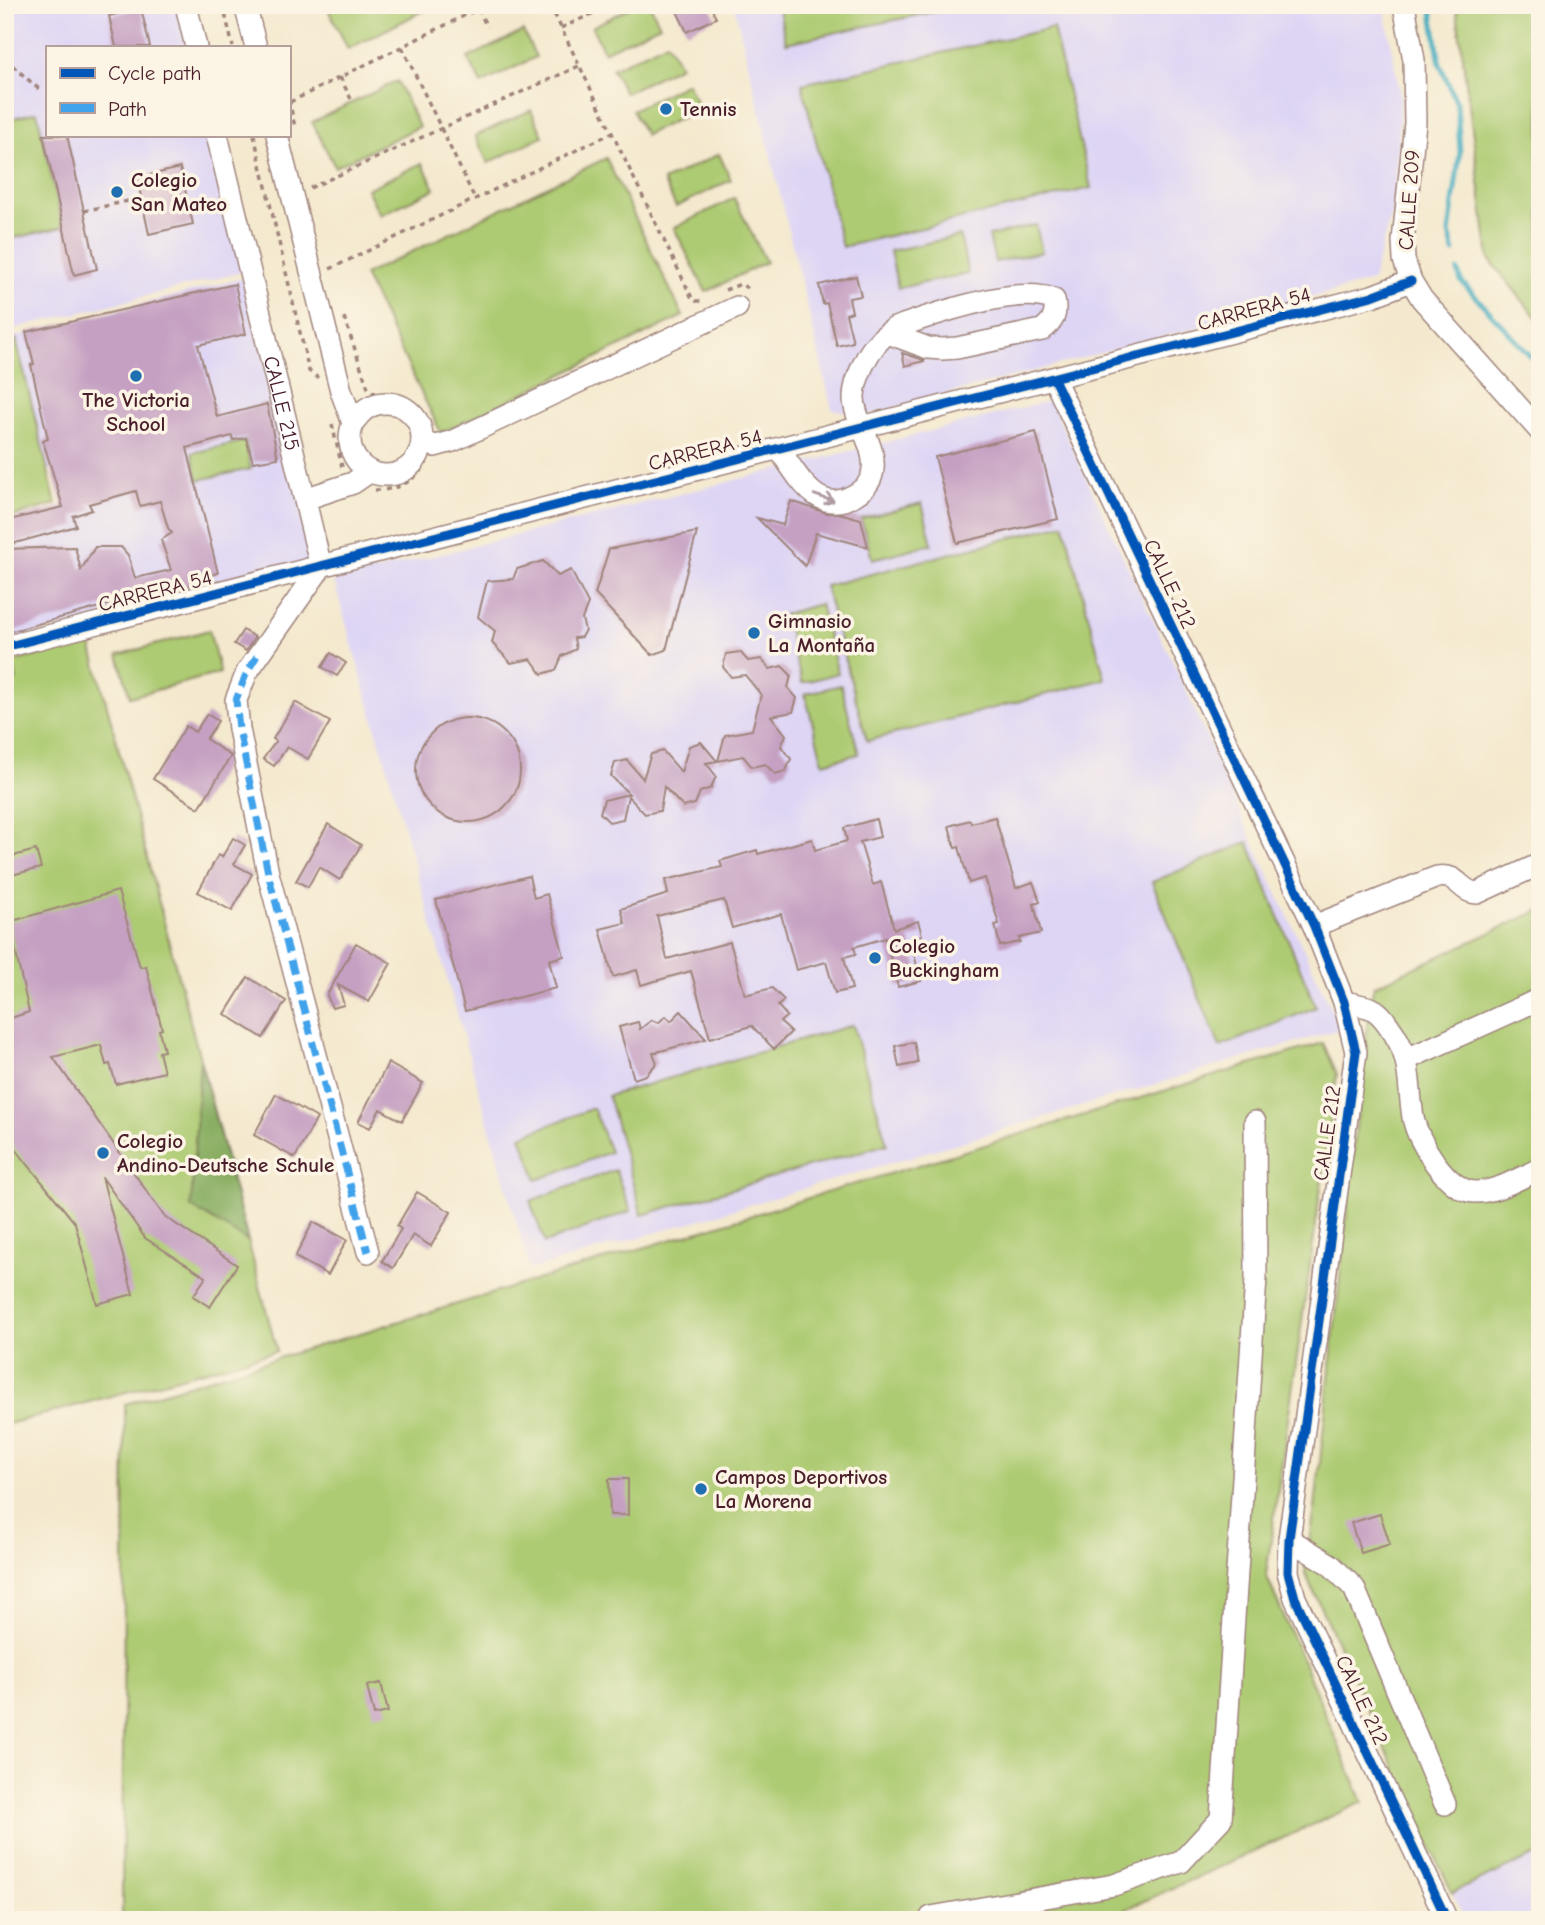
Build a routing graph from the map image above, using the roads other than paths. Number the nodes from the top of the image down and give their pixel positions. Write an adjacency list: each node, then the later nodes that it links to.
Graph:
1 (186, 5): 4 (street)
2 (245, 5): 5 (street)
3 (1404, 5): 8 (street, CALLE 209)
4 (196, 46)
5 (256, 46)
6 (217, 136): 18 (street, CALLE 215)
7 (277, 136): 12 (street)
8 (1410, 281): 11 (street, CARRERA 54); 14 (street, CALLE 209)
9 (731, 299): 15 (street)
10 (888, 333): 10 (street); 13 (street)
11 (1054, 379): 13 (street, CARRERA 54); 22 (street, CALLE 212)
12 (353, 423): 15 (street); 17 (street)
13 (864, 427): 16 (street, CARRERA 54); 16 (street, one-way to 13)
14 (1540, 432)
15 (422, 442): 17 (street)
16 (779, 449): 19 (street, CARRERA 54)
17 (369, 472): 18 (street)
18 (305, 499): 19 (street, CALLE 215)
19 (321, 567): 20 (street, CARRERA 54); 28 (street)
20 (5, 647)
21 (1540, 864): 22 (street)
22 (1314, 926): 24 (street, CALLE 212)
23 (1540, 999): 25 (street)
24 (1345, 1002): 25 (street); 29 (street, CALLE 212)
25 (1407, 1059): 27 (street)
26 (1255, 1122): 31 (street)
27 (1540, 1169)
28 (368, 1252)
29 (1289, 1539): 30 (street); 32 (street, CALLE 212)
30 (1445, 1804)
31 (930, 1917)
32 (1447, 1920)

